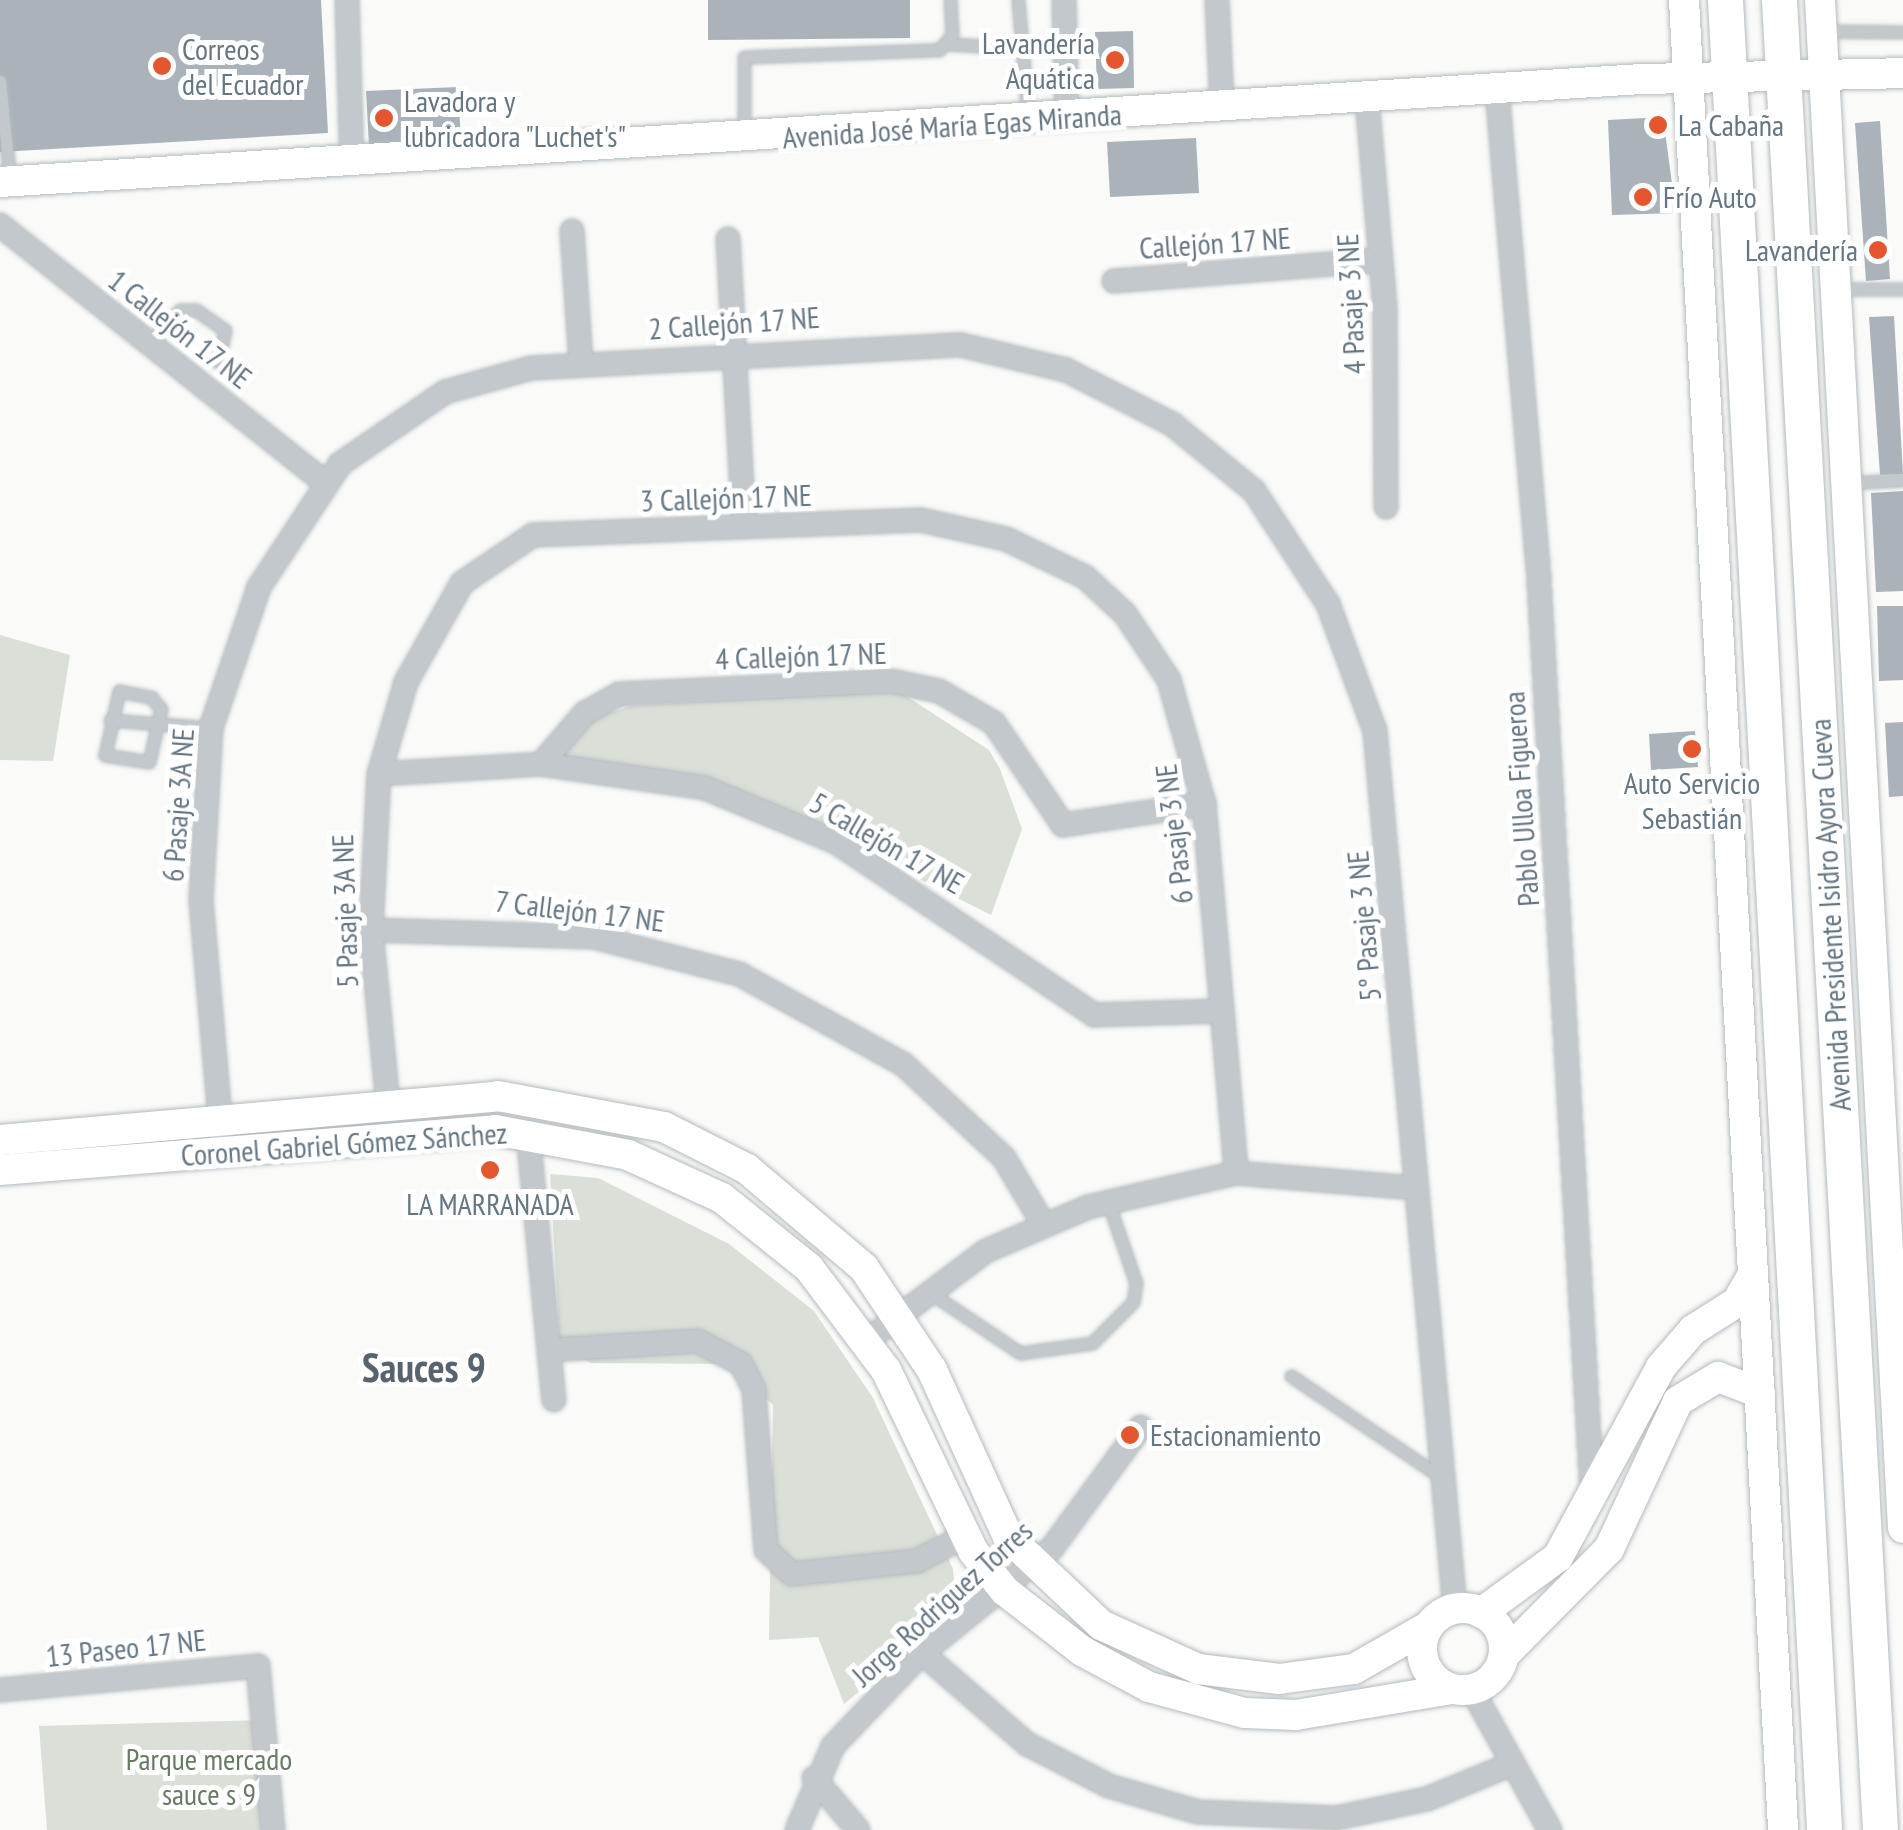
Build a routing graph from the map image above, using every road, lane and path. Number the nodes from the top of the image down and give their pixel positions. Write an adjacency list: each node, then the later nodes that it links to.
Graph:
1 (347, 0): 26 (street)
2 (950, 0): 12 (lane)
3 (1018, 0): 13 (lane)
4 (1064, 0): 23 (street)
5 (1218, 0): 22 (street)
6 (1684, 0): 18 (street)
7 (1725, 0): 17 (main road, Avenida Presidente Isidro Ayora Cueva)
8 (1779, 0): 16 (main road, Avenida Presidente Isidro Ayora Cueva)
9 (1820, 0): 10 (street, Avenida Presidente Isidro Ayora Cueva)
10 (1822, 31): 11 (lane); 15 (street, Avenida Presidente Isidro Ayora Cueva)
11 (1903, 32)
12 (948, 44): 13 (lane); 25 (lane)
13 (1021, 48): 24 (lane)
14 (1903, 73): 15 (street, Avenida José María Egas Miranda)
15 (1824, 74): 16 (street, Avenida José María Egas Miranda); 33 (street, Avenida Presidente Isidro Ayora Cueva)
16 (1784, 75): 17 (street, Avenida José María Egas Miranda); 57 (main road, Avenida Presidente Isidro Ayora Cueva)
17 (1730, 76): 18 (street, Avenida José María Egas Miranda); 93 (main road, Avenida Presidente Isidro Ayora Cueva)
18 (1689, 78): 20 (street, Avenida José María Egas Miranda); 68 (street)
19 (0, 80): 27 (lane)
20 (1497, 89): 21 (street, Avenida José María Egas Miranda); 80 (street, Pablo Ulloa Figueroa)
21 (1368, 98): 22 (street, Avenida José María Egas Miranda); 31 (street, 4 Pasaje 3 NE)
22 (1222, 108): 23 (street, Avenida José María Egas Miranda)
23 (1067, 119): 24 (street, Avenida José María Egas Miranda)
24 (1028, 121): 25 (street, Avenida José María Egas Miranda)
25 (744, 140): 26 (street, Avenida José María Egas Miranda)
26 (352, 164): 27 (street, Avenida José María Egas Miranda)
27 (5, 181)
28 (0, 225): 35 (street, 1 Callejón 17 NE)
29 (572, 231): 38 (street)
30 (728, 239): 36 (street)
31 (1380, 260): 32 (street, Callejón 17 NE); 44 (street, 4 Pasaje 3 NE)
32 (1114, 281)
33 (1836, 289): 34 (lane); 43 (street, Avenida Presidente Isidro Ayora Cueva)
34 (1903, 289)
35 (151, 342): 37 (lane); 42 (street, 1 Callejón 17 NE)
36 (738, 351): 38 (street, 2 Callejón 17 NE); 39 (street, 2 Callejón 17 NE); 46 (street)
37 (218, 362)
38 (581, 362): 40 (street, 2 Callejón 17 NE)
39 (1066, 370): 65 (street, 5° Pasaje 3 NE)
40 (411, 409): 42 (street, 6 Pasaje 3A NE)
41 (1903, 480): 43 (lane)
42 (324, 482): 50 (street, 6 Pasaje 3A NE)
43 (1846, 483): 62 (street, Avenida Presidente Isidro Ayora Cueva)
44 (1386, 507)
45 (921, 520): 46 (street, 3 Callejón 17 NE); 53 (street, 6 Pasaje 3 NE)
46 (744, 527): 47 (street, 3 Callejón 17 NE)
47 (534, 535): 52 (street, 5 Pasaje 3A NE)
48 (110, 720): 49 (lane); 49 (lane); 49 (lane)
49 (163, 727): 50 (lane)
50 (211, 728): 58 (street, 6 Pasaje 3A NE)
51 (541, 764): 52 (street, 5 Callejón 17 NE); 53 (street, 4 Callejón 17 NE); 55 (street, 5 Callejón 17 NE)
52 (379, 774): 54 (street, 5 Pasaje 3A NE)
53 (1204, 804): 55 (street, 6 Pasaje 3 NE)
54 (371, 930): 56 (street, 5 Pasaje 3A NE); 67 (street, 7 Callejón 17 NE)
55 (1221, 1010): 64 (street, 6 Pasaje 3 NE)
56 (388, 1104): 58 (street, Coronel Gabriel Gómez Sánchez); 70 (street, Coronel Gabriel Gómez Sánchez)
57 (1841, 1120): 62 (street); 94 (main road, Avenida Presidente Isidro Ayora Cueva)
58 (219, 1121): 60 (street, Coronel Gabriel Gómez Sánchez); 61 (street, 6 Pasaje 3A NE)
59 (528, 1132): 61 (street, Coronel Gabriel Gómez Sánchez); 71 (street, Coronel Gabriel Gómez Sánchez); 72 (street)
60 (0, 1140)
61 (223, 1152): 63 (street, Coronel Gabriel Gómez Sánchez)
62 (1893, 1154): 81 (street, Avenida Presidente Isidro Ayora Cueva)
63 (0, 1170)
64 (1236, 1173): 65 (street); 66 (street)
65 (1416, 1188): 79 (street, 5° Pasaje 3 NE)
66 (1108, 1202): 67 (street); 69 (lane)
67 (1041, 1220): 69 (street)
68 (1753, 1274): 74 (street); 75 (street)
69 (928, 1292): 70 (street)
70 (900, 1314): 71 (street); 83 (street, Coronel Gabriel Gómez Sánchez)
71 (866, 1341): 82 (street, Coronel Gabriel Gómez Sánchez)
72 (549, 1350): 76 (street); 82 (street)
73 (1291, 1376): 79 (lane)
74 (1653, 1381): 77 (street); 80 (street)
75 (1760, 1393): 77 (street); 99 (street)
76 (554, 1400)
77 (1678, 1401): 88 (street)
78 (1140, 1427): 83 (street, Jorge Rodriguez Torres)
79 (1441, 1477): 85 (street, 5° Pasaje 3 NE)
80 (1593, 1506): 85 (street)
81 (1903, 1528)
82 (964, 1536): 84 (street, Coronel Gabriel Gómez Sánchez)
83 (1032, 1568): 84 (street, Jorge Rodriguez Torres); 86 (street, Coronel Gabriel Gómez Sánchez)
84 (1005, 1591): 87 (street, Jorge Rodriguez Torres); 89 (street, Coronel Gabriel Gómez Sánchez)
85 (1468, 1611): 86 (street); 88 (street)
86 (1429, 1626): 89 (street)
87 (922, 1652): 91 (street); 92 (street, Jorge Rodriguez Torres)
88 (1504, 1656): 89 (street)
89 (1462, 1689): 91 (street)
90 (0, 1690): 95 (street, 13 Paseo 17 NE)
91 (1512, 1764): 98 (street)
92 (814, 1778): 96 (street, Jorge Rodriguez Torres); 97 (street)
93 (1823, 1815): 94 (main road)
94 (1879, 1815)
95 (273, 1830)
96 (797, 1830)
97 (858, 1830)
98 (1550, 1830)
99 (1783, 1830)

